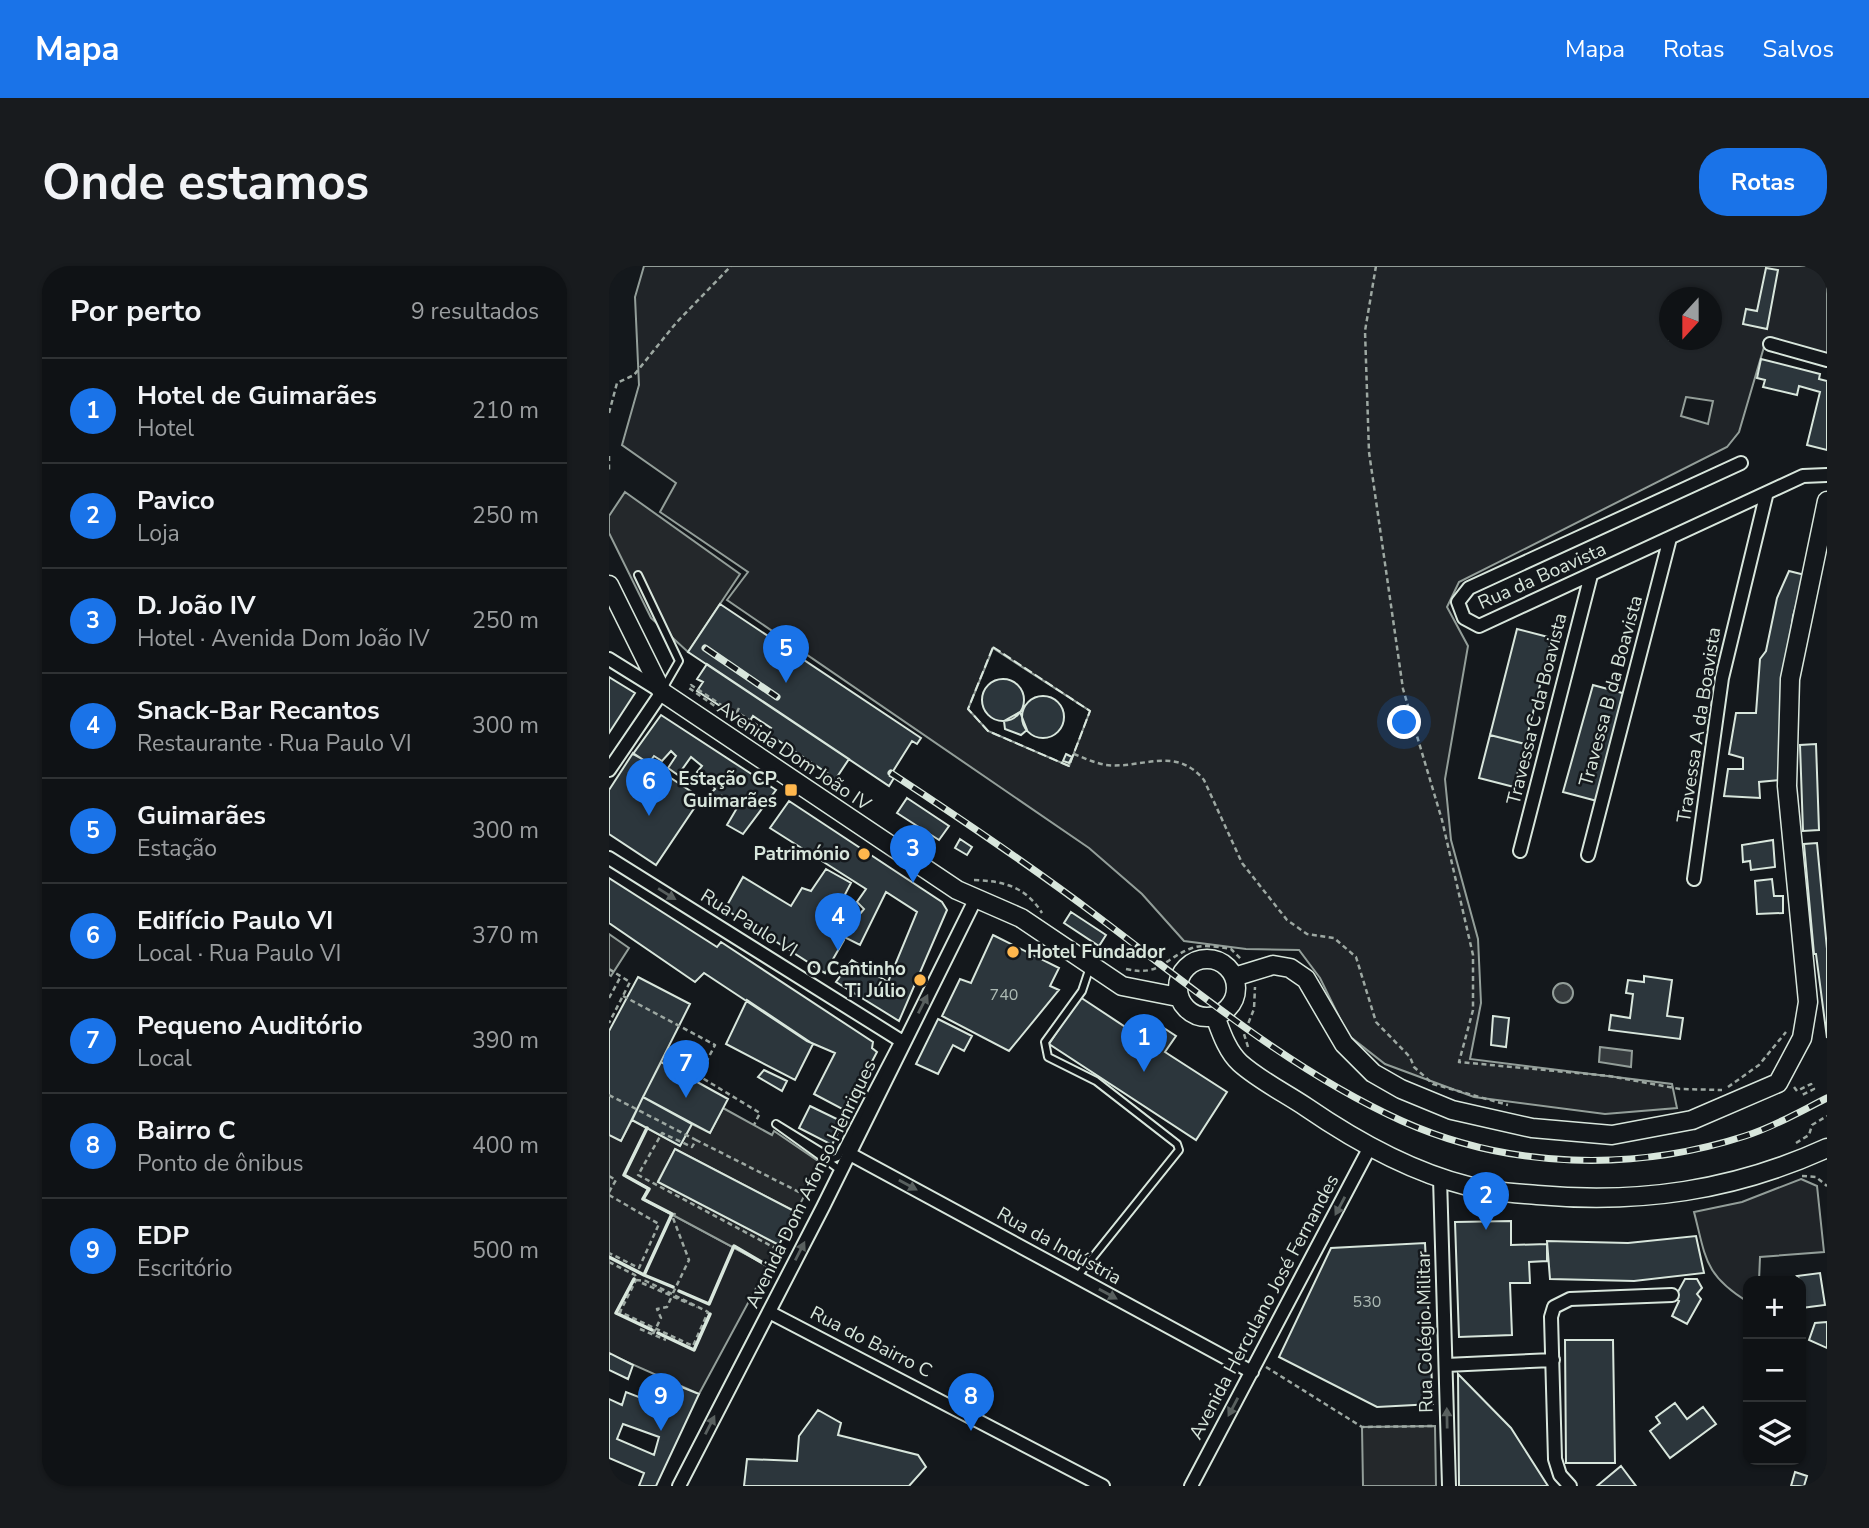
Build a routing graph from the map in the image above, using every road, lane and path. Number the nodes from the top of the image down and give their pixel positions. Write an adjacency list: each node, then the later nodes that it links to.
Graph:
1 (731, 266): 5 (path)
2 (1376, 266): 39 (path)
3 (1770, 344): 4 (street)
4 (1827, 360)
5 (609, 414)
6 (609, 456): 8 (path)
7 (1741, 463): 14 (street, Rua da Boavista)
8 (609, 471)
9 (1827, 475): 10 (street, Rua da Boavista)
10 (1766, 496): 12 (street, Rua da Boavista); 25 (street, Travessa A da Boavista)
11 (1827, 501): 39 (street)
12 (1670, 538): 14 (street, Rua da Boavista); 23 (street, Travessa B da Boavista)
13 (638, 575): 17 (lane)
14 (1591, 575): 22 (street, Travessa C da Boavista)
15 (609, 585): 17 (street, Avenida Dom João IV)
16 (609, 659): 17 (street, Avenida Dom João IV)
17 (662, 692): 21 (street); 27 (street, Avenida Dom João IV)
18 (752, 732): 18 (path); 19 (path)
19 (749, 739)
20 (1074, 754): 45 (path)
21 (609, 771)
22 (1520, 851)
23 (1588, 855)
24 (609, 858): 40 (street, Rua Paulo VI, one-way to 40)
25 (1695, 879)
26 (973, 880): 28 (path)
27 (976, 898): 29 (street, Avenida Dom João IV); 40 (street, Avenida Dom Afonso Henriques, one-way to 27)
28 (1048, 919)
29 (1090, 965): 35 (street, Avenida Dom João IV); 66 (lane)
30 (1121, 968): 32 (path)
31 (609, 969): 33 (path)
32 (1242, 975): 35 (street); 37 (street); 41 (path); 42 (street)
33 (621, 976): 34 (path); 36 (path)
34 (622, 996): 38 (path); 47 (path)
35 (1178, 997): 37 (street)
36 (609, 998)
37 (1215, 1016): 49 (street)
38 (609, 1023)
39 (1803, 1029): 42 (street)
40 (901, 1041): 52 (street, Avenida Dom Afonso Henriques); 53 (lane)
41 (1248, 1049)
42 (1786, 1070): 44 (path)
43 (609, 1095): 48 (path)
44 (1800, 1096)
45 (1514, 1107)
46 (1827, 1116): 51 (path)
47 (754, 1125)
48 (696, 1140): 58 (path); 63 (path)
49 (1371, 1145): 56 (street); 77 (street, Avenida Herculano José Fernandes, one-way to 77)
50 (1827, 1148): 56 (street)
51 (1786, 1149)
52 (848, 1153): 53 (street, Avenida Dom Afonso Henriques); 66 (street, Rua da Indústria, one-way to 66)
53 (840, 1170): 70 (street, Avenida Dom Afonso Henriques, one-way to 53)
54 (609, 1176): 59 (path)
55 (1816, 1177): 57 (path)
56 (1440, 1178): 76 (street, Rua Colégio Militar)
57 (1827, 1186)
58 (796, 1190): 60 (path); 61 (path)
59 (609, 1193): 64 (path)
60 (792, 1197)
61 (809, 1197)
62 (675, 1213): 68 (path)
63 (777, 1249)
64 (609, 1253)
65 (609, 1262): 67 (path)
66 (1077, 1277): 77 (street, Rua da Indústria, one-way to 77)
67 (639, 1281): 68 (path); 72 (path)
68 (673, 1294): 72 (path); 72 (path)
69 (1672, 1295): 75 (street)
70 (769, 1312): 79 (street, Avenida Dom Afonso Henriques, one-way to 70); 80 (street, Rua do Bairro C)
71 (640, 1328): 73 (path)
72 (656, 1328): 73 (path)
73 (653, 1334): 74 (path)
74 (666, 1340)
75 (1553, 1360): 76 (street); 83 (street)
76 (1445, 1364): 78 (street, Rua Colégio Militar, one-way to 76)
77 (1254, 1367): 78 (path); 81 (street, Avenida Herculano José Fernandes, one-way to 81)
78 (1447, 1425): 82 (street, Rua Colégio Militar)
79 (679, 1486)
80 (1103, 1486)
81 (1191, 1486)
82 (1449, 1486)
83 (1570, 1486)

